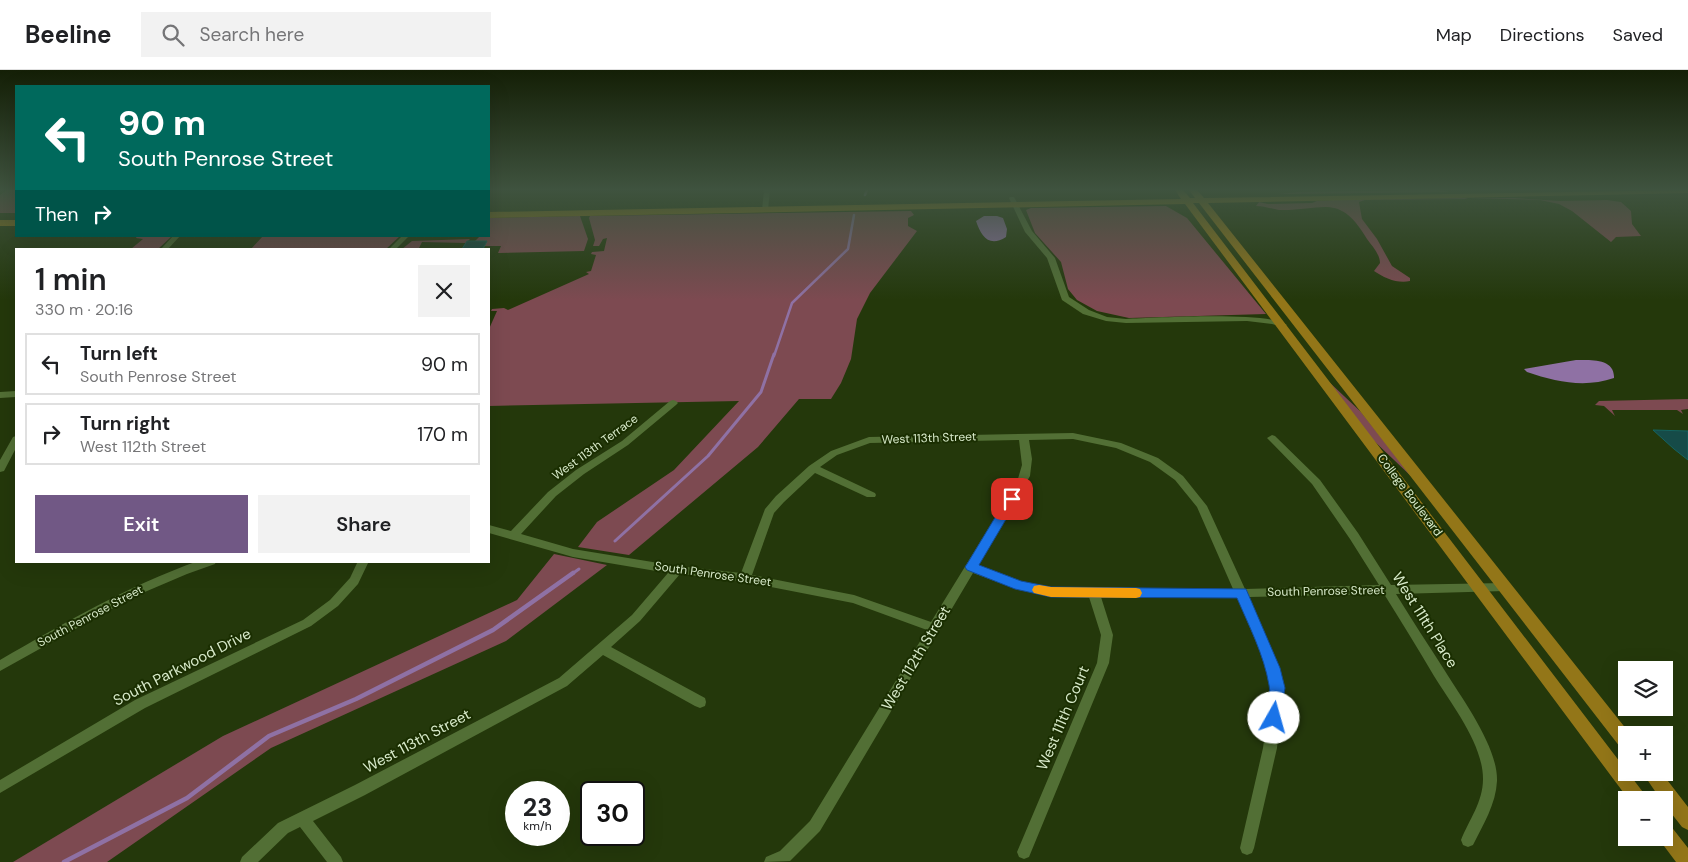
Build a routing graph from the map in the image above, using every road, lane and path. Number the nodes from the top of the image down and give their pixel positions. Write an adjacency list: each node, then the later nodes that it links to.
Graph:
1 (1027, 227): 7 (street)
2 (1214, 227): 7 (main road, College Boulevard)
3 (176, 237): 5 (street)
4 (405, 237): 6 (street)
5 (165, 248)
6 (393, 248)
7 (1283, 320): 24 (main road, College Boulevard); 25 (main road, College Boulevard)
8 (15, 394): 9 (street)
9 (0, 395)
10 (673, 403): 18 (street, West 113th Terrace)
11 (1023, 436): 14 (street, West 113th Street); 21 (street, West 112th Street); 27 (street, West 113th Street)
12 (1272, 438): 26 (street, West 111th Place)
13 (15, 442): 15 (street)
14 (813, 468): 16 (street); 23 (street, West 113th Street)
15 (0, 469)
16 (871, 495)
17 (490, 528): 18 (street, South Penrose Street)
18 (513, 536): 22 (street, South Penrose Street)
19 (205, 563): 31 (street, South Penrose Street)
20 (363, 563): 35 (street, South Parkwood Drive)
21 (971, 567): 28 (street, South Penrose Street); 29 (street, West 112th Street)
22 (677, 570): 23 (street, South Penrose Street); 30 (street, West 113th Street)
23 (745, 578): 29 (street, South Penrose Street)
24 (1480, 588): 25 (street, South Penrose Street); 26 (street, South Penrose Street); 36 (main road, College Boulevard)
25 (1505, 588): 33 (main road, College Boulevard)
26 (1387, 590): 27 (street, South Penrose Street); 39 (street, West 111th Place)
27 (1242, 592): 28 (street, South Penrose Street); 41 (street, West 113th Street)
28 (1094, 593): 42 (street, West 111th Court)
29 (935, 628): 45 (street, West 112th Street)
30 (603, 649): 32 (street); 37 (street, West 113th Street)
31 (0, 666)
32 (700, 702)
33 (1618, 732)
34 (1657, 781): 38 (main road)
35 (0, 787)
36 (1633, 791)
37 (302, 818): 43 (street, West 113th Street); 44 (street)
38 (1688, 821)
39 (1468, 840)
40 (1673, 843): 46 (main road)
41 (1247, 848)
42 (1024, 852)
43 (247, 862)
44 (336, 862)
45 (771, 862)
46 (1687, 862)

